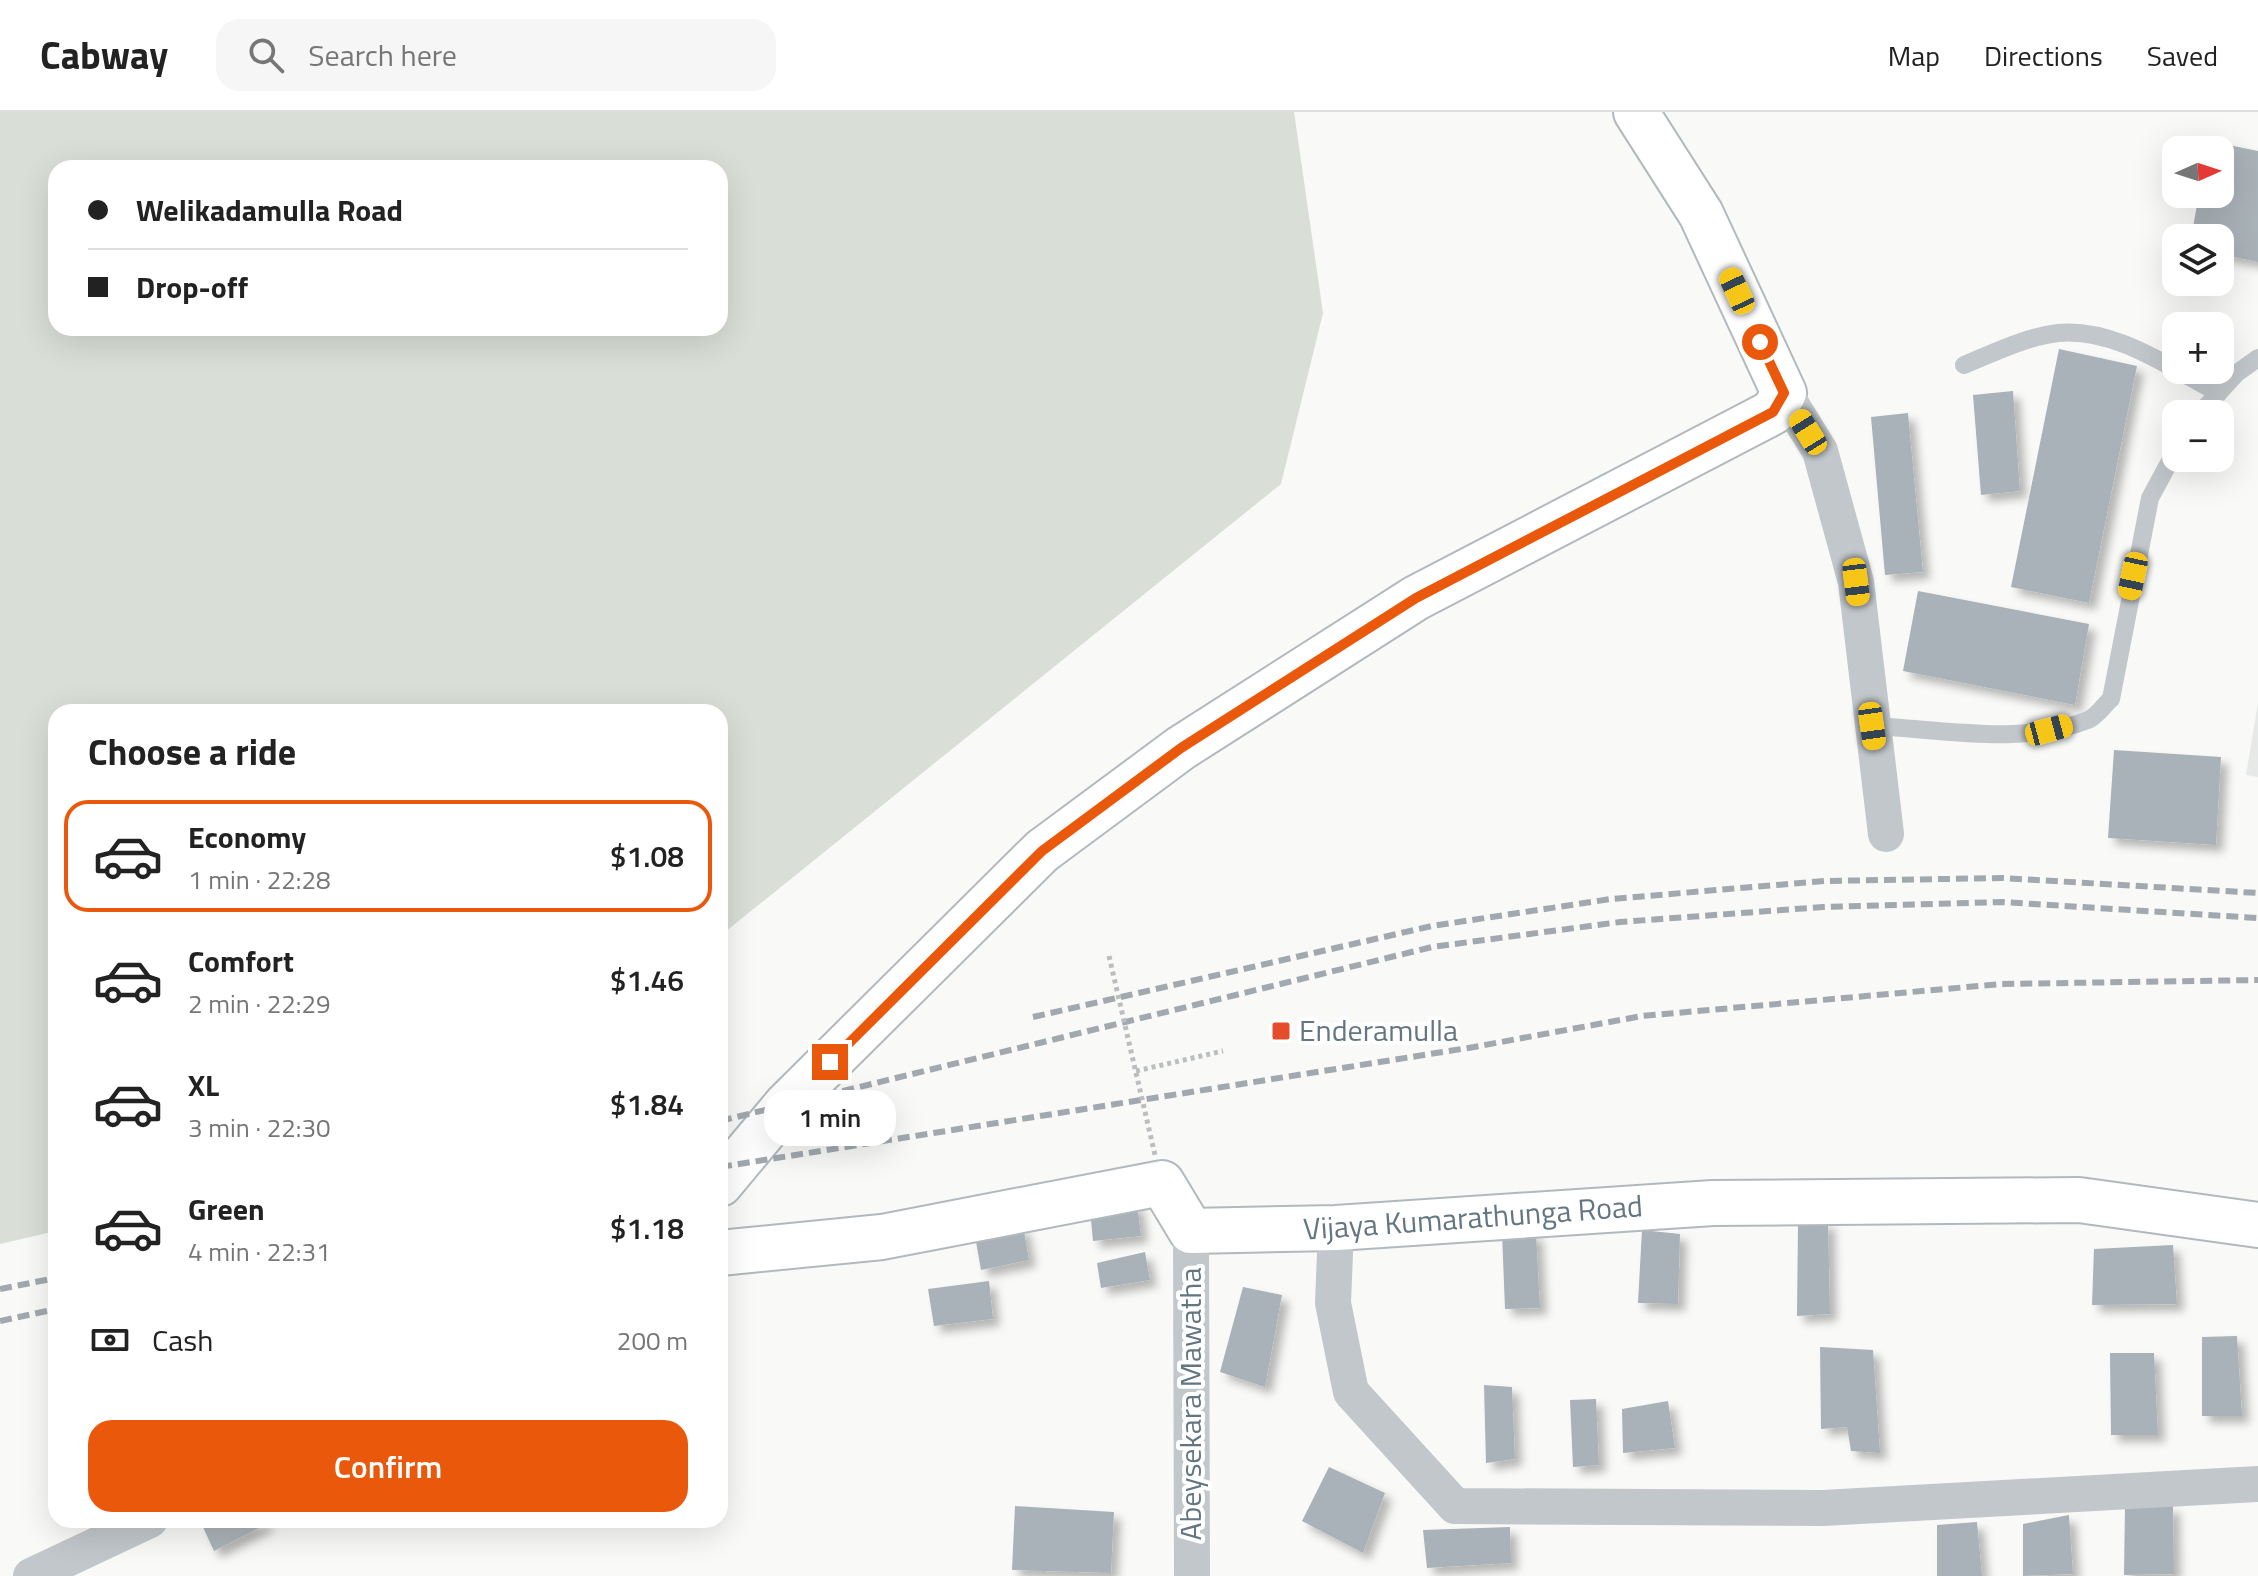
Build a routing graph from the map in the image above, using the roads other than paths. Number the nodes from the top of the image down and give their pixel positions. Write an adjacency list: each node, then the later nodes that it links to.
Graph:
1 (1636, 112): 4 (street)
2 (2258, 358): 5 (lane)
3 (1964, 365): 5 (lane)
4 (1784, 393): 8 (street); 10 (street)
5 (2219, 393): 6 (lane)
6 (2212, 400)
7 (2164, 472): 8 (lane)
8 (1872, 726): 9 (street)
9 (1886, 834)
10 (728, 1174)
11 (2258, 1225): 12 (street, Vijaya Kumarathunga Road)
12 (1336, 1228): 13 (street, Vijaya Kumarathunga Road); 15 (street)
13 (1191, 1231): 14 (street); 18 (street, Abeysekara Mawatha)
14 (728, 1252)
15 (2258, 1484)
16 (133, 1528): 17 (street)
17 (34, 1576)
18 (1192, 1576)

